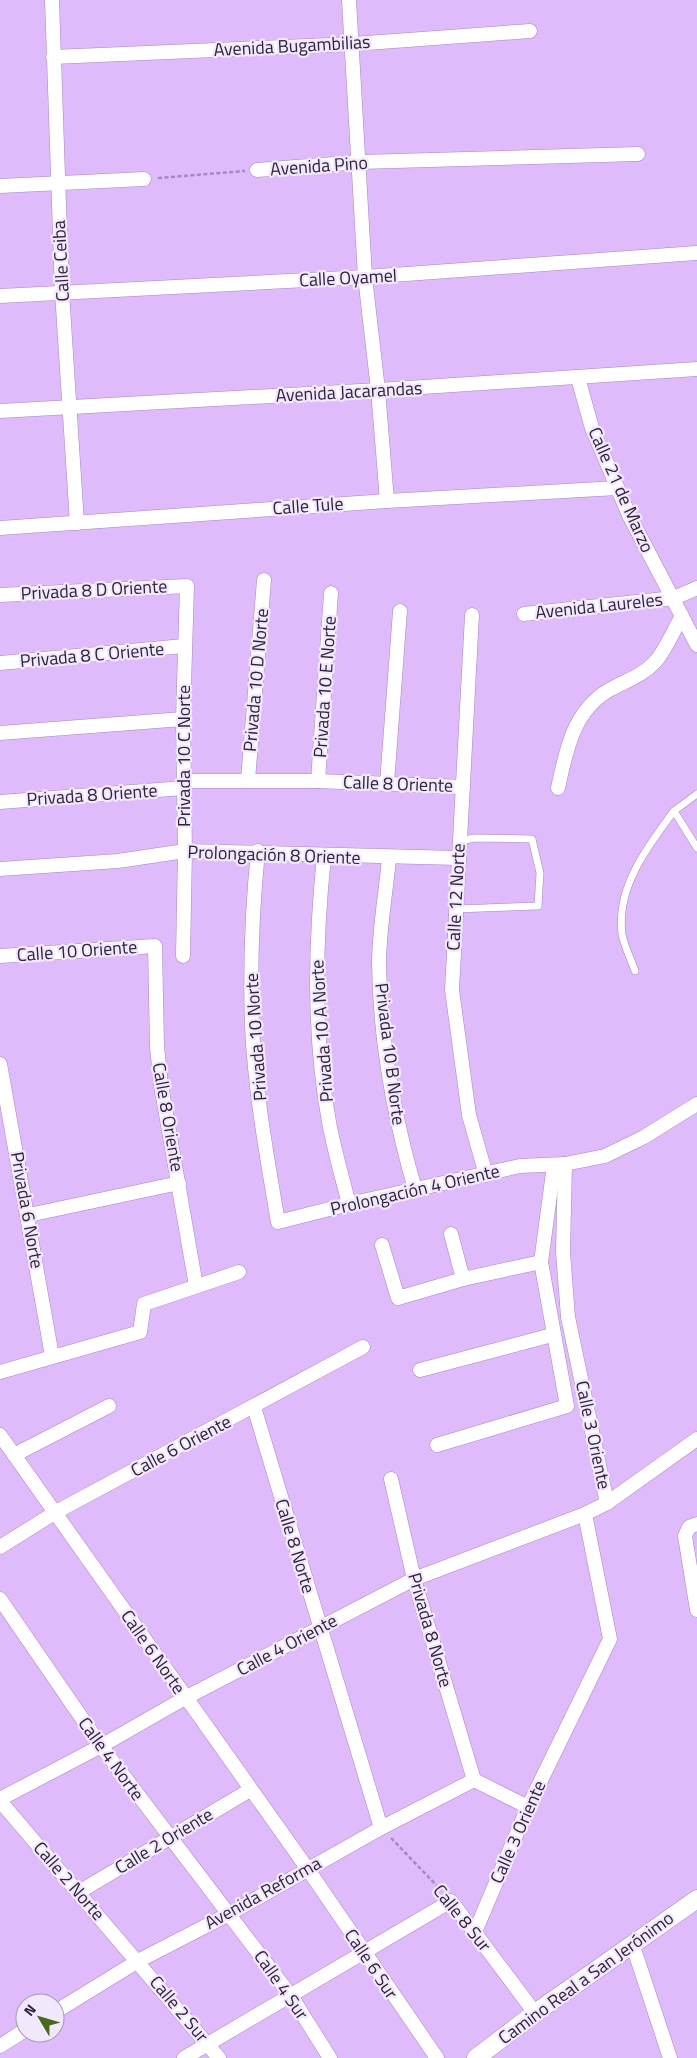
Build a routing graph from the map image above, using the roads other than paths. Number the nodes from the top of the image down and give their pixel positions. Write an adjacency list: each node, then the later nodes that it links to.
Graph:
1 (52, 0): 5 (street, Calle Ceiba)
2 (349, 0): 4 (street)
3 (530, 31): 4 (street, Avenida Bugambilias)
4 (353, 44): 5 (street, Avenida Bugambilias); 7 (street)
5 (53, 57): 10 (street, Calle Ceiba)
6 (638, 154): 7 (street, Avenida Pino)
7 (360, 162): 8 (street, Avenida Pino); 13 (street)
8 (257, 170)
9 (144, 179): 10 (street)
10 (57, 183): 11 (street); 14 (street, Calle Ceiba)
11 (0, 186)
12 (696, 253): 13 (street, Calle Oyamel)
13 (365, 277): 14 (street, Calle Oyamel); 18 (street)
14 (62, 292): 15 (street, Calle Oyamel); 19 (street, Calle Ceiba)
15 (0, 296)
16 (697, 369): 17 (street, Avenida Jacarandas)
17 (578, 378): 18 (street, Avenida Jacarandas); 21 (street, Calle 21 de Marzo)
18 (378, 390): 19 (street, Avenida Jacarandas); 22 (street)
19 (70, 407): 20 (street, Avenida Jacarandas); 23 (street, Calle Ceiba)
20 (0, 411)
21 (617, 488): 22 (street, Calle Tule); 30 (street, Calle 21 de Marzo)
22 (387, 501): 23 (street, Calle Tule)
23 (77, 523): 24 (street, Calle Tule)
24 (0, 528)
25 (264, 580): 40 (street, Privada 10 D Norte)
26 (187, 586): 29 (street, Privada 8 D Oriente); 36 (street, Privada 10 C Norte)
27 (697, 588): 30 (street, Avenida Laureles)
28 (332, 593): 41 (street, Privada 10 E Norte)
29 (0, 595)
30 (674, 598): 32 (street, Avenida Laureles); 34 (street, Calle 21 de Marzo)
31 (400, 611): 42 (street)
32 (524, 614)
33 (472, 615): 44 (street, Calle 12 Norte)
34 (682, 616): 35 (street, Calle 21 de Marzo); 45 (street)
35 (697, 645)
36 (184, 646): 37 (street, Privada 8 C Oriente); 38 (street, Privada 10 C Norte)
37 (0, 663)
38 (183, 719): 39 (street); 43 (street, Privada 10 C Norte)
39 (0, 733)
40 (248, 780): 41 (street, Calle 8 Oriente); 43 (street, Calle 8 Oriente)
41 (318, 781): 42 (street, Calle 8 Oriente)
42 (387, 783): 44 (street, Calle 8 Oriente)
43 (184, 785): 47 (street, Privada 8 Oriente); 51 (street, Privada 10 C Norte)
44 (463, 787): 49 (street, Calle 12 Norte)
45 (558, 788)
46 (697, 794): 48 (lane)
47 (0, 802)
48 (674, 811): 50 (lane); 61 (lane)
49 (459, 841): 55 (street, Calle 12 Norte); 57 (lane)
50 (697, 848)
51 (185, 851): 52 (street, Prolongación 8 Oriente); 56 (street, Prolongación 8 Oriente); 60 (street, Privada 10 C Norte)
52 (258, 851): 53 (street, Prolongación 8 Oriente); 70 (street, Privada 10 Norte)
53 (324, 856): 54 (street, Prolongación 8 Oriente); 68 (street, Privada 10 A Norte)
54 (389, 858): 55 (street, Prolongación 8 Oriente); 67 (street, Privada 10 B Norte)
55 (458, 858): 57 (street, Calle 12 Norte)
56 (0, 869)
57 (456, 909): 65 (street, Calle 12 Norte)
58 (155, 946): 59 (street, Calle 10 Oriente); 66 (street, Calle 8 Oriente)
59 (0, 956)
60 (183, 956)
61 (635, 970)
62 (0, 1064): 69 (street, Privada 6 Norte)
63 (697, 1104): 64 (street)
64 (559, 1165): 65 (street, Prolongación 4 Oriente); 73 (street); 89 (street, Calle 3 Oriente)
65 (486, 1175): 67 (street, Prolongación 4 Oriente)
66 (179, 1183): 69 (street); 76 (street, Calle 8 Oriente)
67 (415, 1189): 68 (street, Prolongación 4 Oriente)
68 (349, 1204): 70 (street, Prolongación 4 Oriente)
69 (29, 1215): 79 (street, Privada 6 Norte)
70 (278, 1222)
71 (451, 1234): 75 (street)
72 (382, 1245): 75 (street)
73 (541, 1262): 75 (street); 77 (street)
74 (239, 1272): 76 (street)
75 (463, 1279)
76 (196, 1286): 79 (street)
77 (552, 1335): 80 (street); 86 (street)
78 (362, 1347): 83 (street, Calle 6 Oriente)
79 (52, 1356): 81 (street)
80 (420, 1370)
81 (0, 1372)
82 (109, 1406): 87 (street)
83 (254, 1407): 90 (street, Calle 6 Oriente); 97 (street, Calle 8 Norte)
84 (0, 1435): 87 (street, Calle 6 Norte)
85 (697, 1439): 89 (street)
86 (437, 1445)
87 (14, 1455): 90 (street, Calle 6 Norte)
88 (391, 1478): 94 (street, Privada 8 Norte)
89 (607, 1503): 91 (street, Calle 3 Oriente)
90 (56, 1512): 93 (street, Calle 6 Oriente); 98 (street, Calle 6 Norte)
91 (585, 1514): 94 (street, Calle 4 Oriente); 103 (street, Calle 3 Oriente)
92 (697, 1524): 96 (street)
93 (0, 1546)
94 (414, 1579): 97 (street, Calle 4 Oriente); 100 (street, Privada 8 Norte)
95 (0, 1599): 99 (street, Calle 4 Norte)
96 (697, 1610)
97 (319, 1628): 98 (street, Calle 4 Oriente); 104 (street, Calle 8 Norte)
98 (185, 1698): 99 (street, Calle 4 Oriente); 101 (street, Calle 6 Norte)
99 (101, 1746): 102 (street, Calle 4 Oriente); 105 (street, Calle 4 Norte)
100 (474, 1780): 103 (street); 104 (street, Avenida Reforma)
101 (250, 1790): 105 (street, Calle 2 Oriente); 106 (street, Calle 6 Norte)
102 (0, 1800): 107 (street, Calle 2 Norte)
103 (528, 1808): 110 (street, Calle 3 Oriente)
104 (382, 1828): 106 (street, Avenida Reforma)
105 (169, 1838): 107 (street, Calle 2 Oriente); 109 (street, Calle 4 Norte)
106 (307, 1868): 109 (street, Avenida Reforma); 112 (street, Calle 6 Sur)
107 (79, 1892): 113 (street, Calle 2 Norte)
108 (697, 1899): 111 (street, Camino Real a San Jerónimo)
109 (228, 1914): 113 (street, Avenida Reforma); 114 (street, Calle 4 Sur)
110 (475, 1932): 112 (street, Calle 8 Sur); 116 (street, Calle 8 Sur)
111 (633, 1946): 116 (street, Camino Real a San Jerónimo); 125 (street)
112 (363, 1954): 114 (street); 123 (street, Calle 6 Sur)
113 (138, 1961): 115 (street, Avenida Reforma); 118 (street, Calle 2 Sur)
114 (292, 1996): 118 (street); 122 (street, Calle 4 Sur)
115 (65, 2006)
116 (535, 2013): 124 (street, Camino Real a San Jerónimo)
117 (15, 2036): 119 (street)
118 (209, 2044): 120 (street); 121 (street, Calle 2 Sur)
119 (0, 2045)
120 (184, 2058)
121 (219, 2058)
122 (330, 2058)
123 (437, 2058)
124 (476, 2058)
125 (670, 2058)

